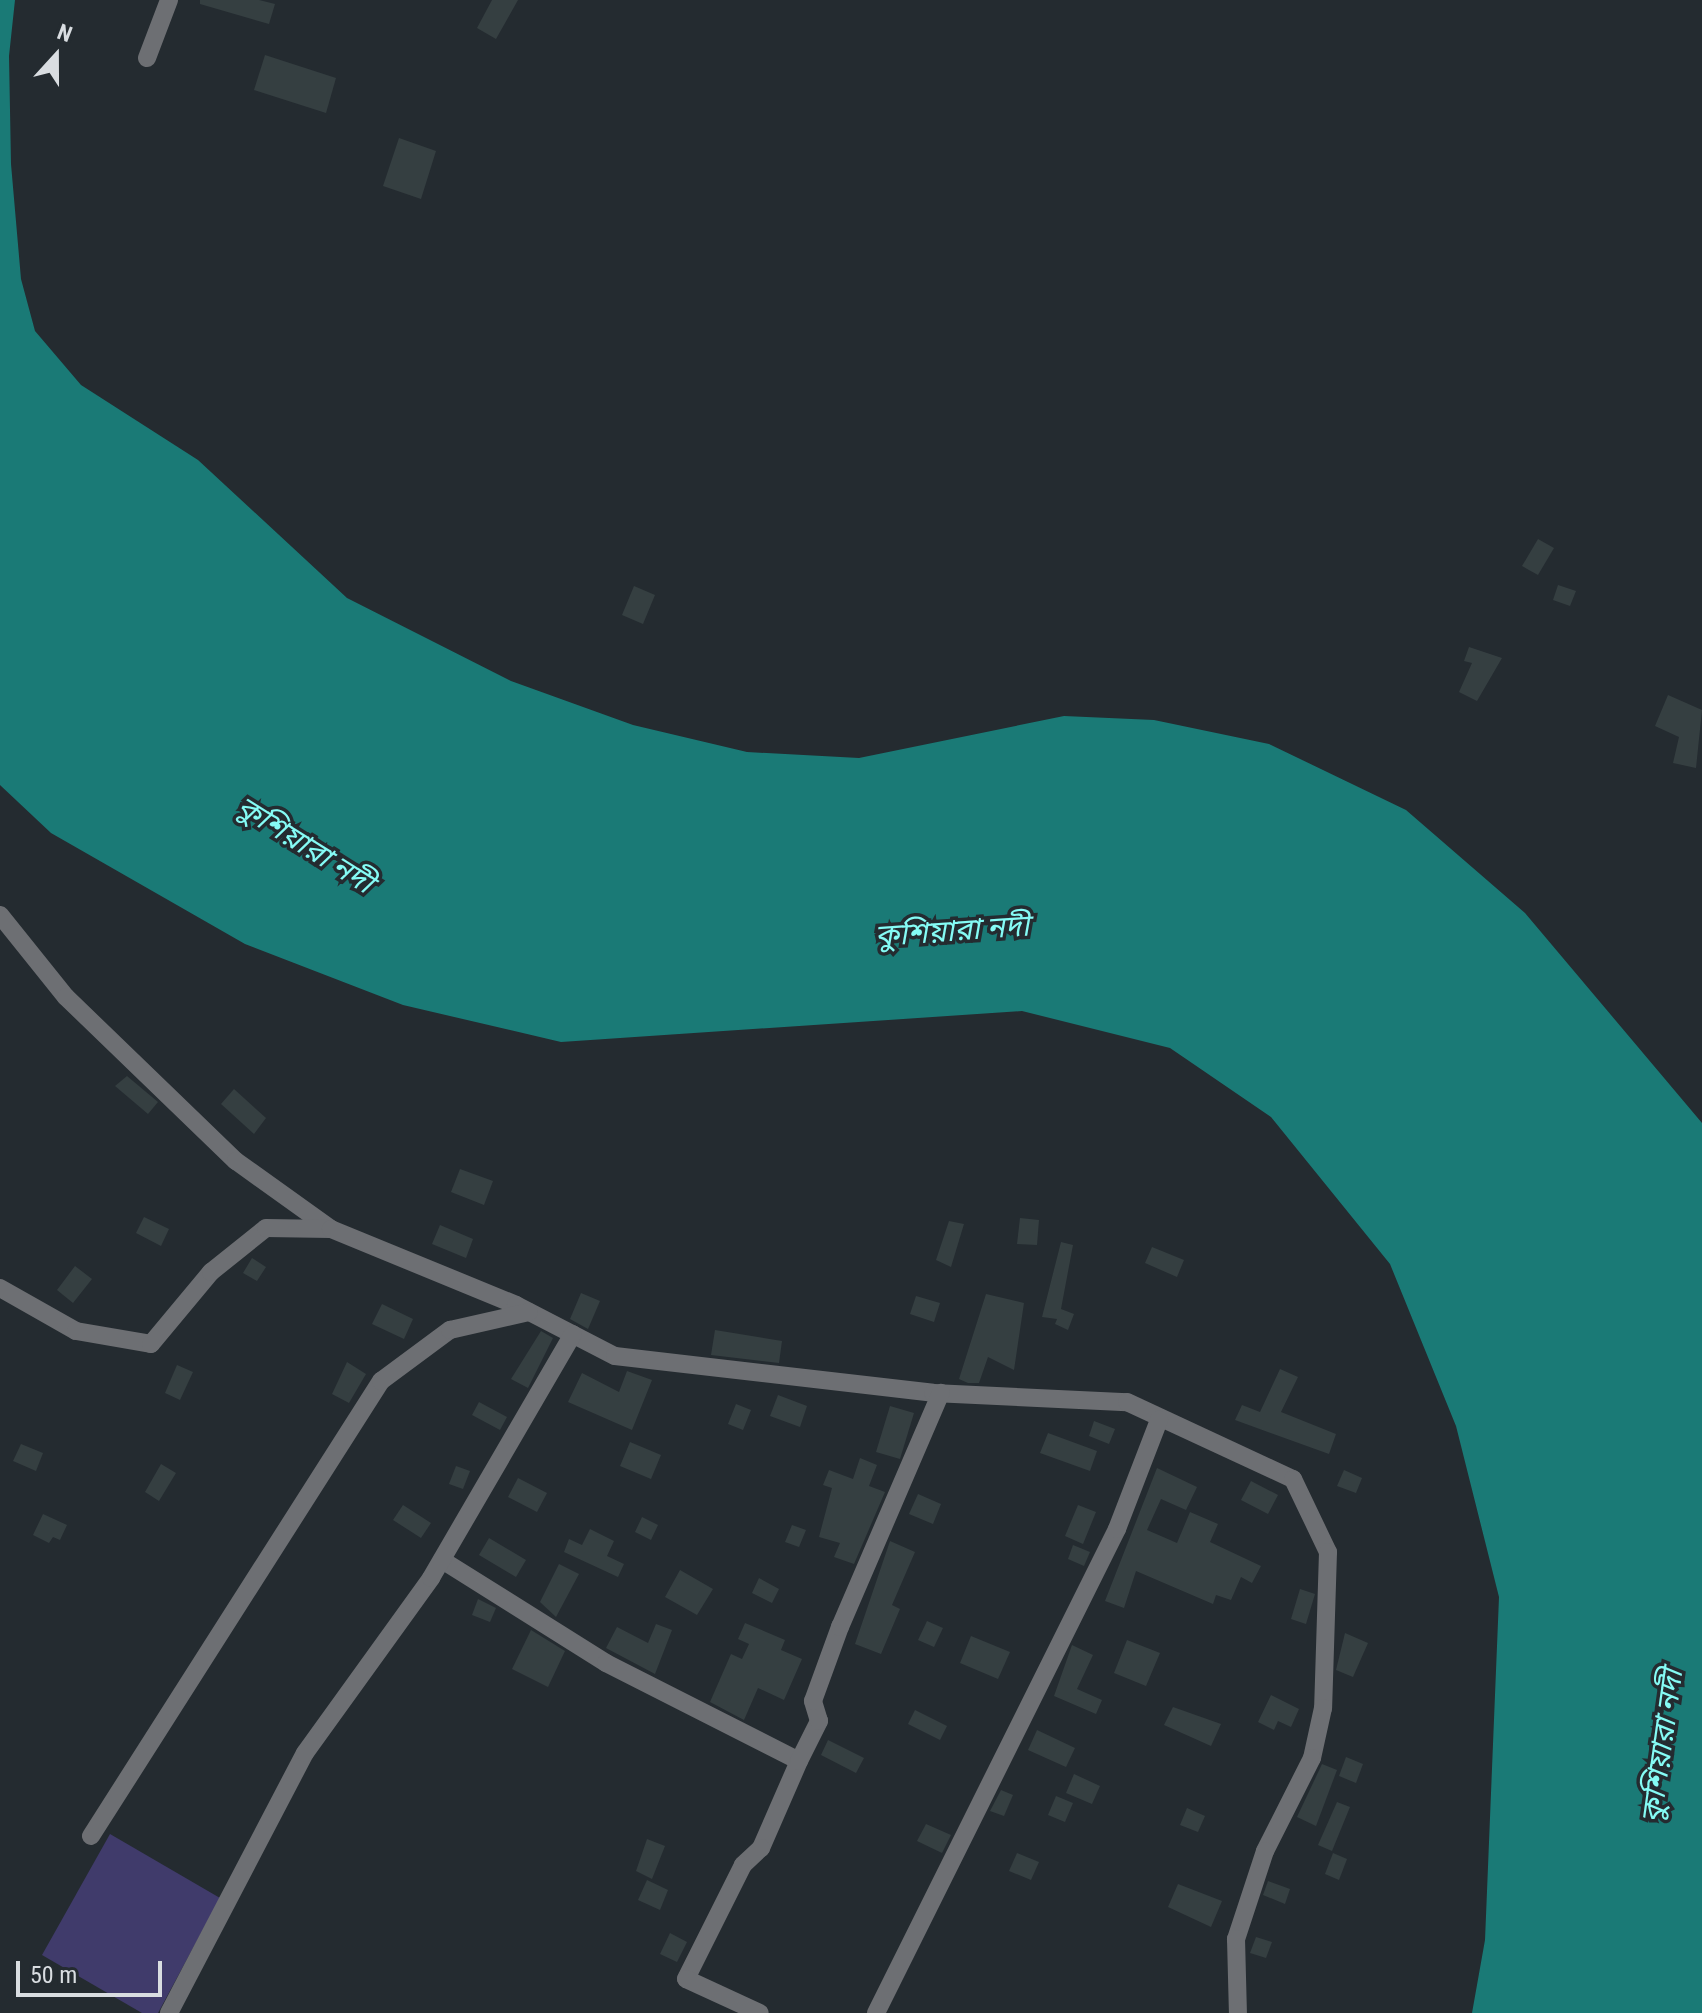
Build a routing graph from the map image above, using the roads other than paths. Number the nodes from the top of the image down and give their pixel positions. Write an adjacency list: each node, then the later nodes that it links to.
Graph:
1 (169, 0): 2 (street)
2 (147, 58)
3 (0, 915): 4 (street)
4 (331, 1229): 5 (street); 6 (street)
5 (0, 1288)
6 (529, 1312): 7 (street); 12 (street)
7 (573, 1334): 8 (street); 10 (street)
8 (941, 1393): 9 (street); 11 (street)
9 (1159, 1420): 15 (street); 16 (street)
10 (442, 1560): 11 (street); 13 (street)
11 (799, 1761): 14 (street)
12 (91, 1836)
13 (169, 2013)
14 (760, 2013)
15 (876, 2013)
16 (1238, 2013)

